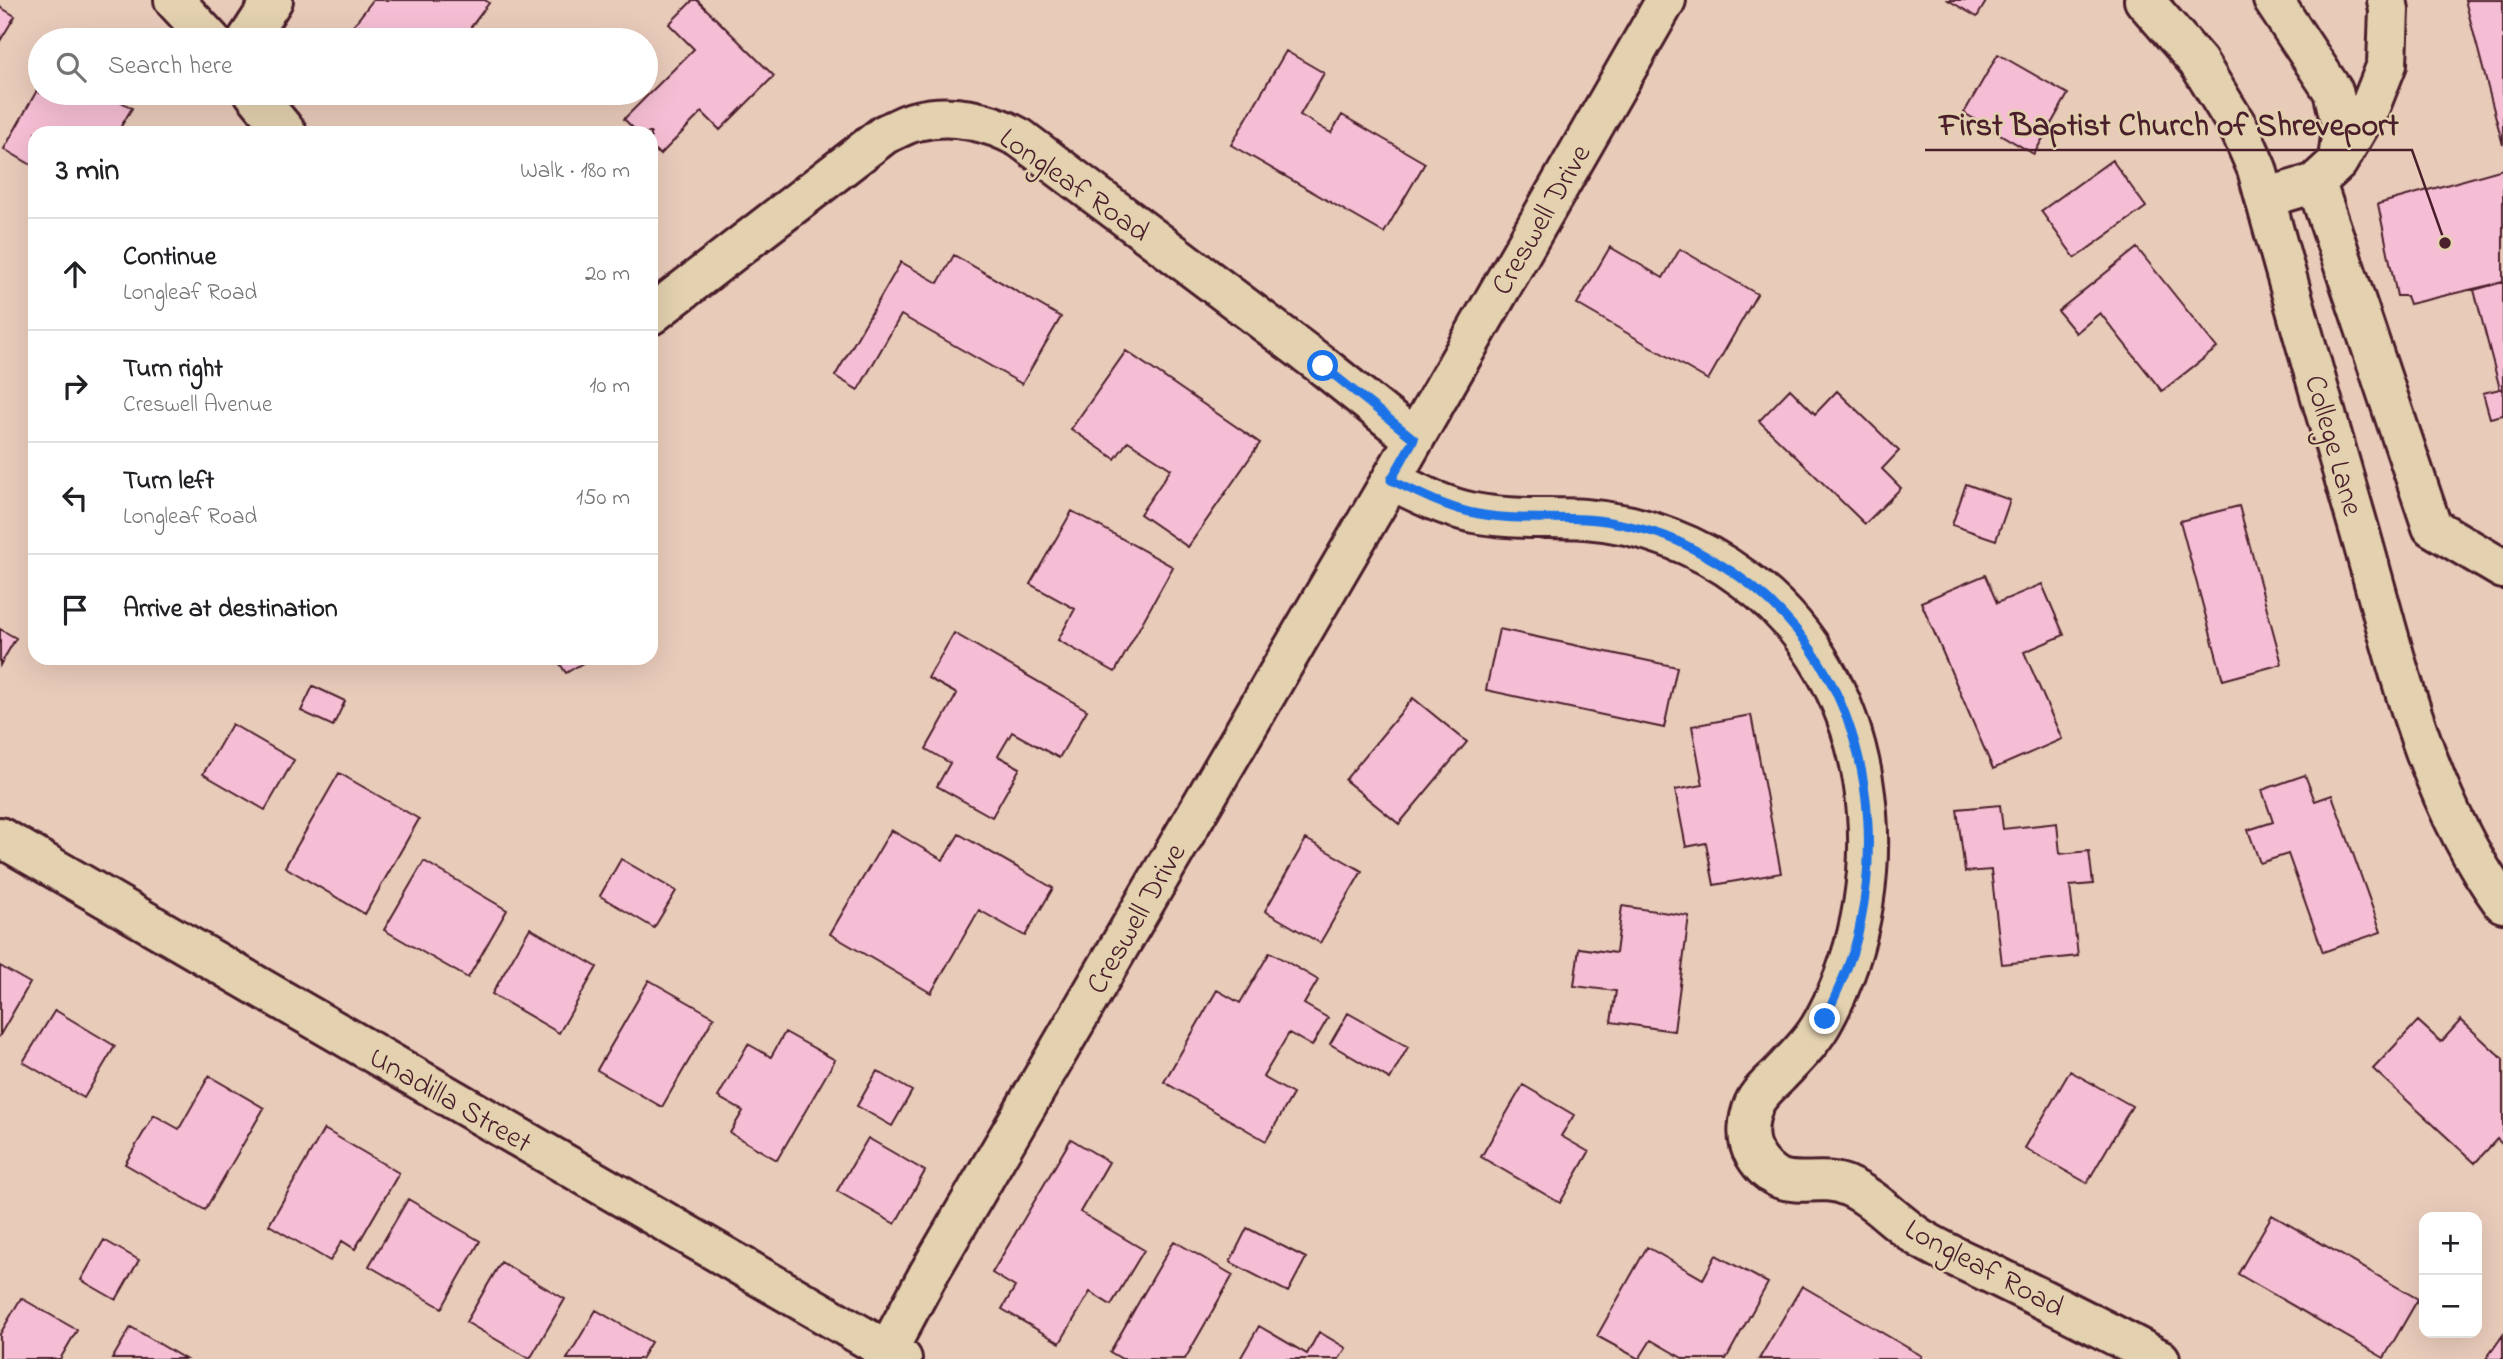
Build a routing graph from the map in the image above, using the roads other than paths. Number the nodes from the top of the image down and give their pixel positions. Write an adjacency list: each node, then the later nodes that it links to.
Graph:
1 (174, 0): 7 (street)
2 (273, 0): 8 (street)
3 (1666, 0): 14 (street, Creswell Drive)
4 (2144, 0): 12 (street, College Lane)
5 (2273, 0): 11 (street)
6 (2386, 0): 11 (street)
7 (200, 28)
8 (255, 28)
9 (264, 105): 10 (street)
10 (281, 126)
11 (2326, 173): 12 (street); 16 (street)
12 (2265, 198): 18 (street, College Lane)
13 (658, 310): 14 (street, Longleaf Road)
14 (1414, 439): 15 (street, Creswell Drive)
15 (1391, 480): 19 (street, Creswell Drive); 20 (street, Longleaf Road)
16 (2503, 569)
17 (0, 837): 19 (street, Unadilla Street)
18 (2503, 904)
19 (891, 1356)
20 (2160, 1359)

